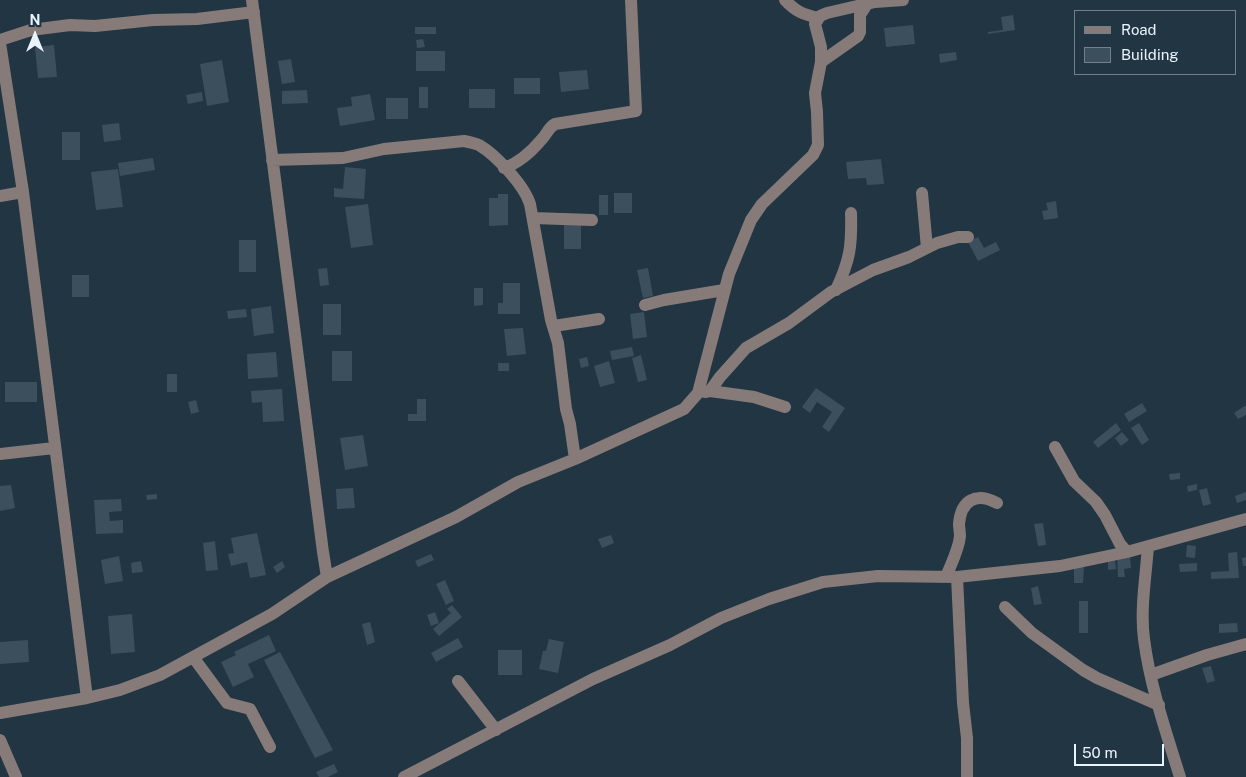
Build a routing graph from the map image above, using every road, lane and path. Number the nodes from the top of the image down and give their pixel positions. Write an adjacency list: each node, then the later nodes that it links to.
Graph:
1 (631, 0): 10 (street)
2 (785, 0): 6 (street)
3 (903, 0): 4 (street)
4 (867, 4): 6 (street); 8 (street)
5 (253, 6): 7 (street); 9 (street)
6 (818, 18): 8 (street)
7 (0, 42): 11 (street)
8 (821, 62): 19 (street)
9 (272, 160): 10 (street); 34 (street)
10 (504, 168): 15 (street)
11 (23, 192): 13 (street); 27 (street)
12 (922, 193): 18 (street)
13 (0, 196)
14 (851, 213): 20 (street)
15 (533, 218): 16 (street); 23 (street)
16 (592, 220)
17 (968, 237): 18 (street)
18 (927, 248): 20 (street)
19 (724, 290): 21 (street); 24 (street)
20 (836, 290): 24 (street)
21 (645, 306)
22 (599, 318): 23 (street)
23 (554, 326): 29 (street)
24 (704, 392): 25 (street); 29 (street)
25 (785, 407)
26 (1055, 447): 33 (street)
27 (54, 448): 28 (street); 41 (street)
28 (0, 454)
29 (575, 460): 34 (street)
30 (997, 503): 35 (street)
31 (1246, 519): 32 (street)
32 (1148, 546): 33 (street); 39 (street)
33 (1127, 552): 35 (street)
34 (327, 577): 38 (street)
35 (951, 577): 44 (street); 49 (street)
36 (1005, 607): 42 (street)
37 (1246, 644): 39 (street)
38 (193, 657): 41 (street); 46 (street)
39 (1151, 675): 42 (street)
40 (458, 681): 44 (street)
41 (87, 698): 43 (street)
42 (1159, 705): 50 (street)
43 (0, 713)
44 (496, 730): 48 (street)
45 (0, 740): 47 (street)
46 (270, 747)
47 (16, 777)
48 (404, 777)
49 (967, 777)
50 (1180, 777)

